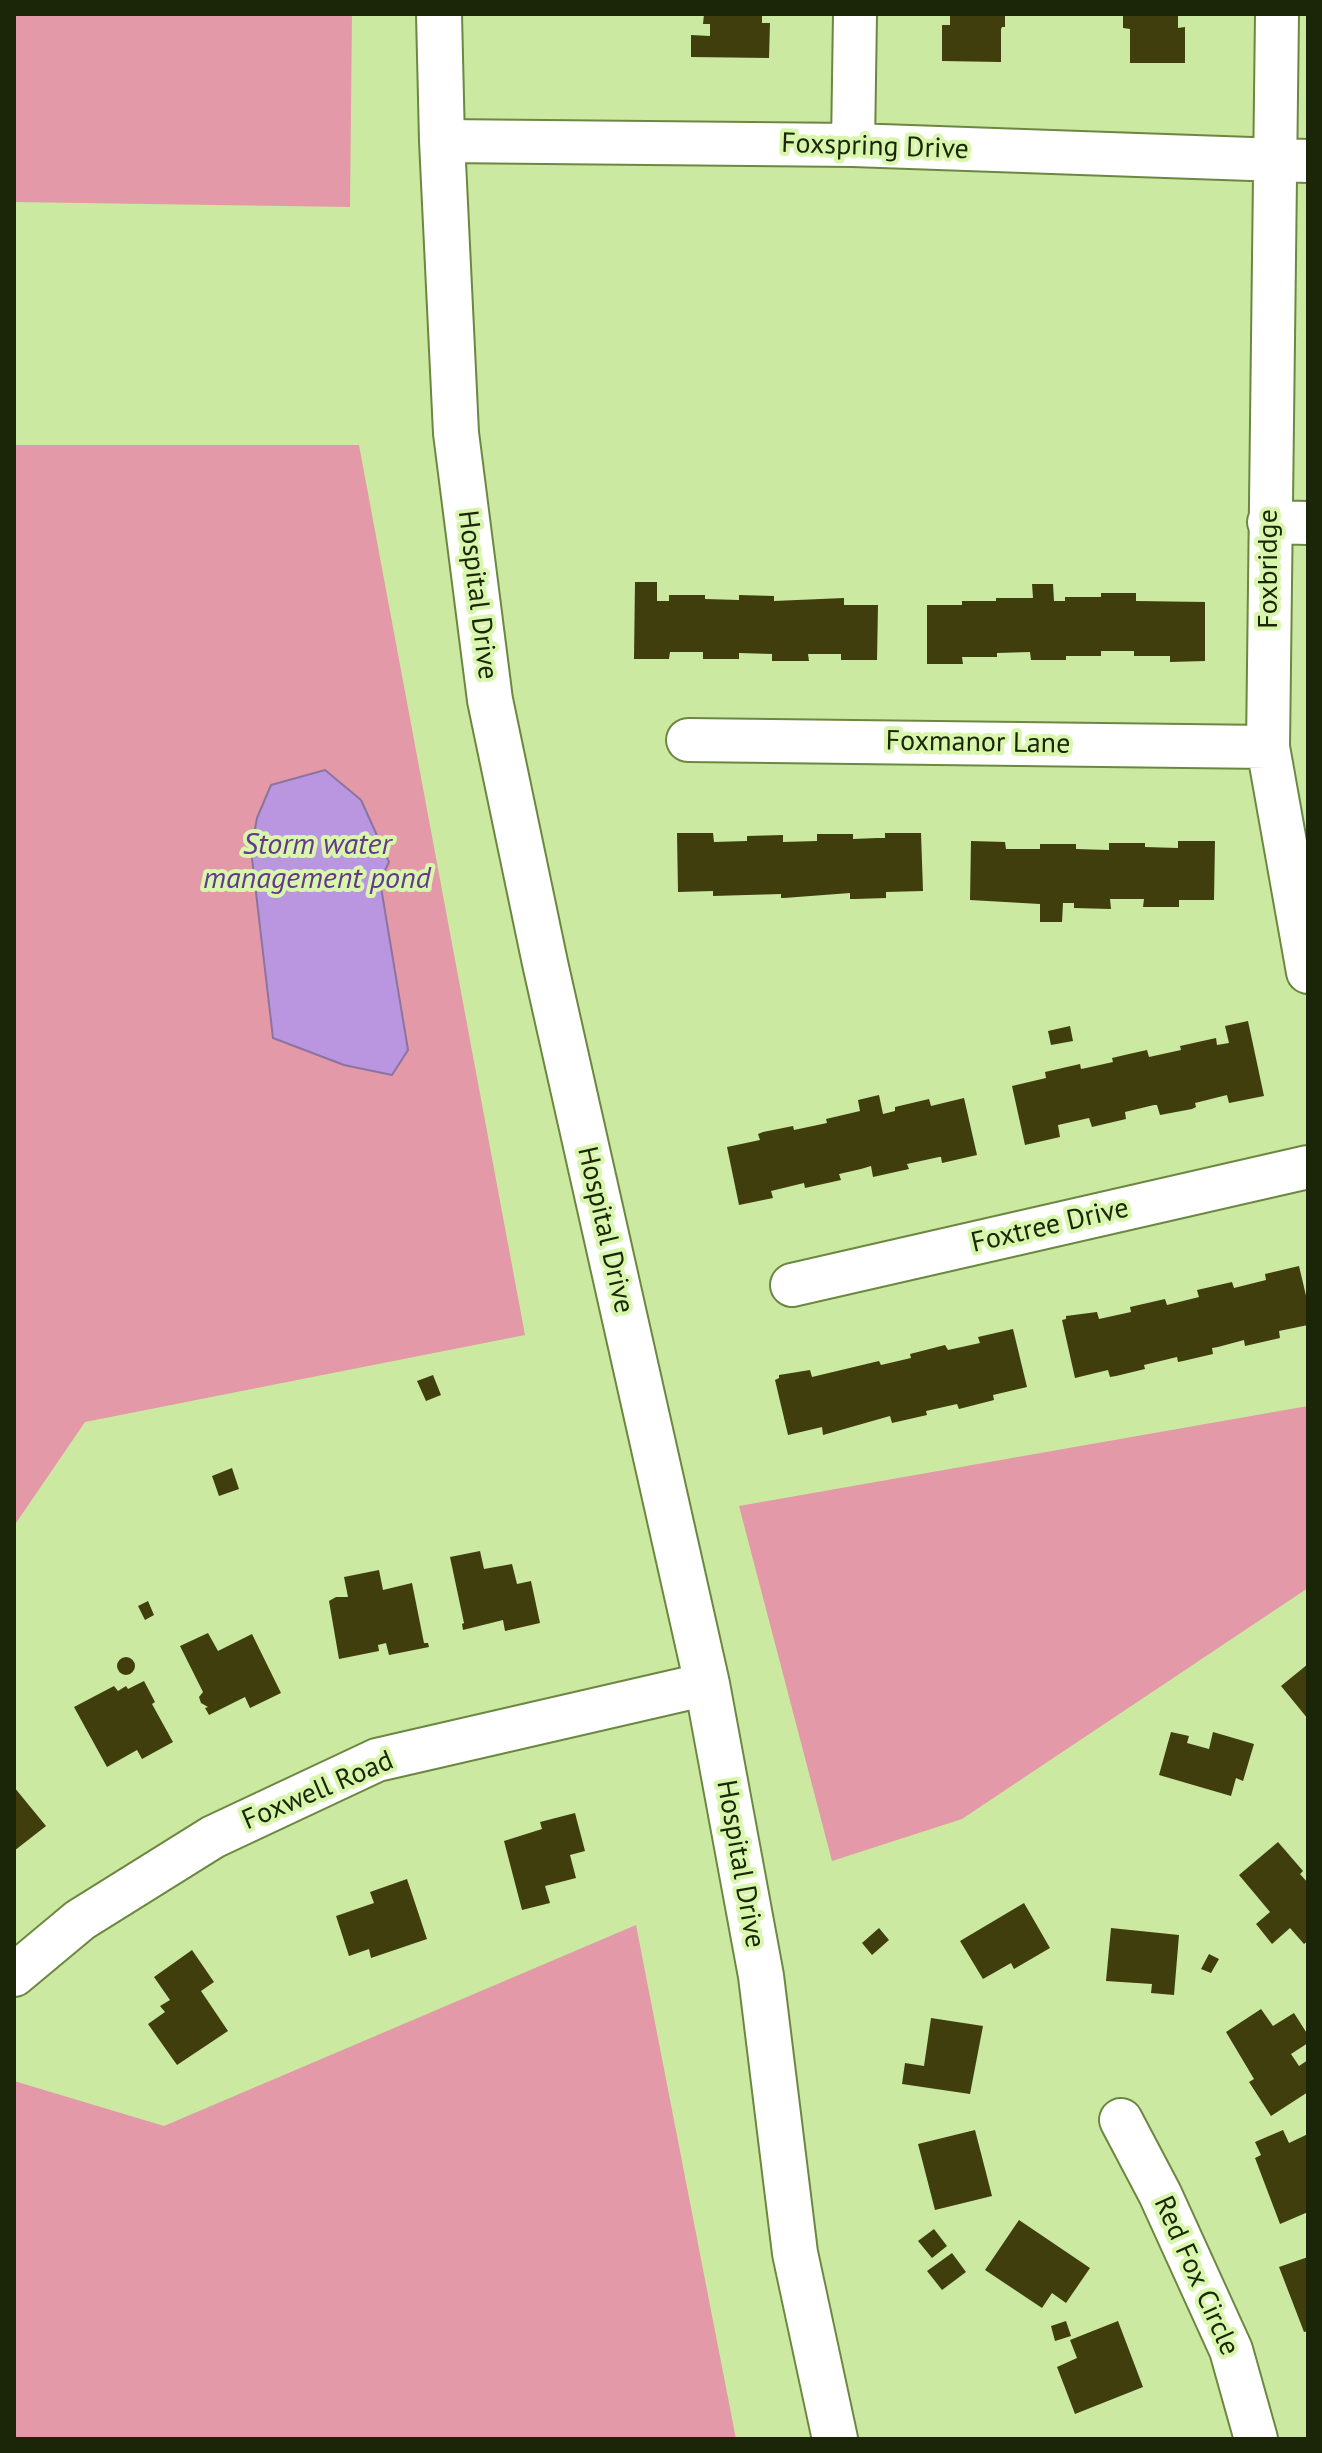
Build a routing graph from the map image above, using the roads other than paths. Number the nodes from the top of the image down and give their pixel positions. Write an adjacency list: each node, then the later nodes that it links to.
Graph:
1 (439, 14): 4 (street, Hospital Drive)
2 (855, 14): 5 (street)
3 (1277, 14): 6 (street, Foxbridge)
4 (442, 141): 5 (street, Foxspring Drive); 13 (street, Hospital Drive)
5 (853, 145): 6 (street, Foxspring Drive)
6 (1291, 161): 7 (street, Foxbridge)
7 (1288, 523): 9 (street, Foxbridge)
8 (688, 740): 9 (street, Foxmanor Lane)
9 (1268, 747): 10 (street, Foxbridge)
10 (1308, 972)
11 (1308, 1167): 12 (street, Foxtree Drive)
12 (792, 1285)
13 (707, 1684): 14 (street, Foxwell Road); 16 (street, Hospital Drive)
14 (14, 1975)
15 (1121, 2120): 17 (street, Red Fox Circle)
16 (835, 2439)
17 (1256, 2439)

